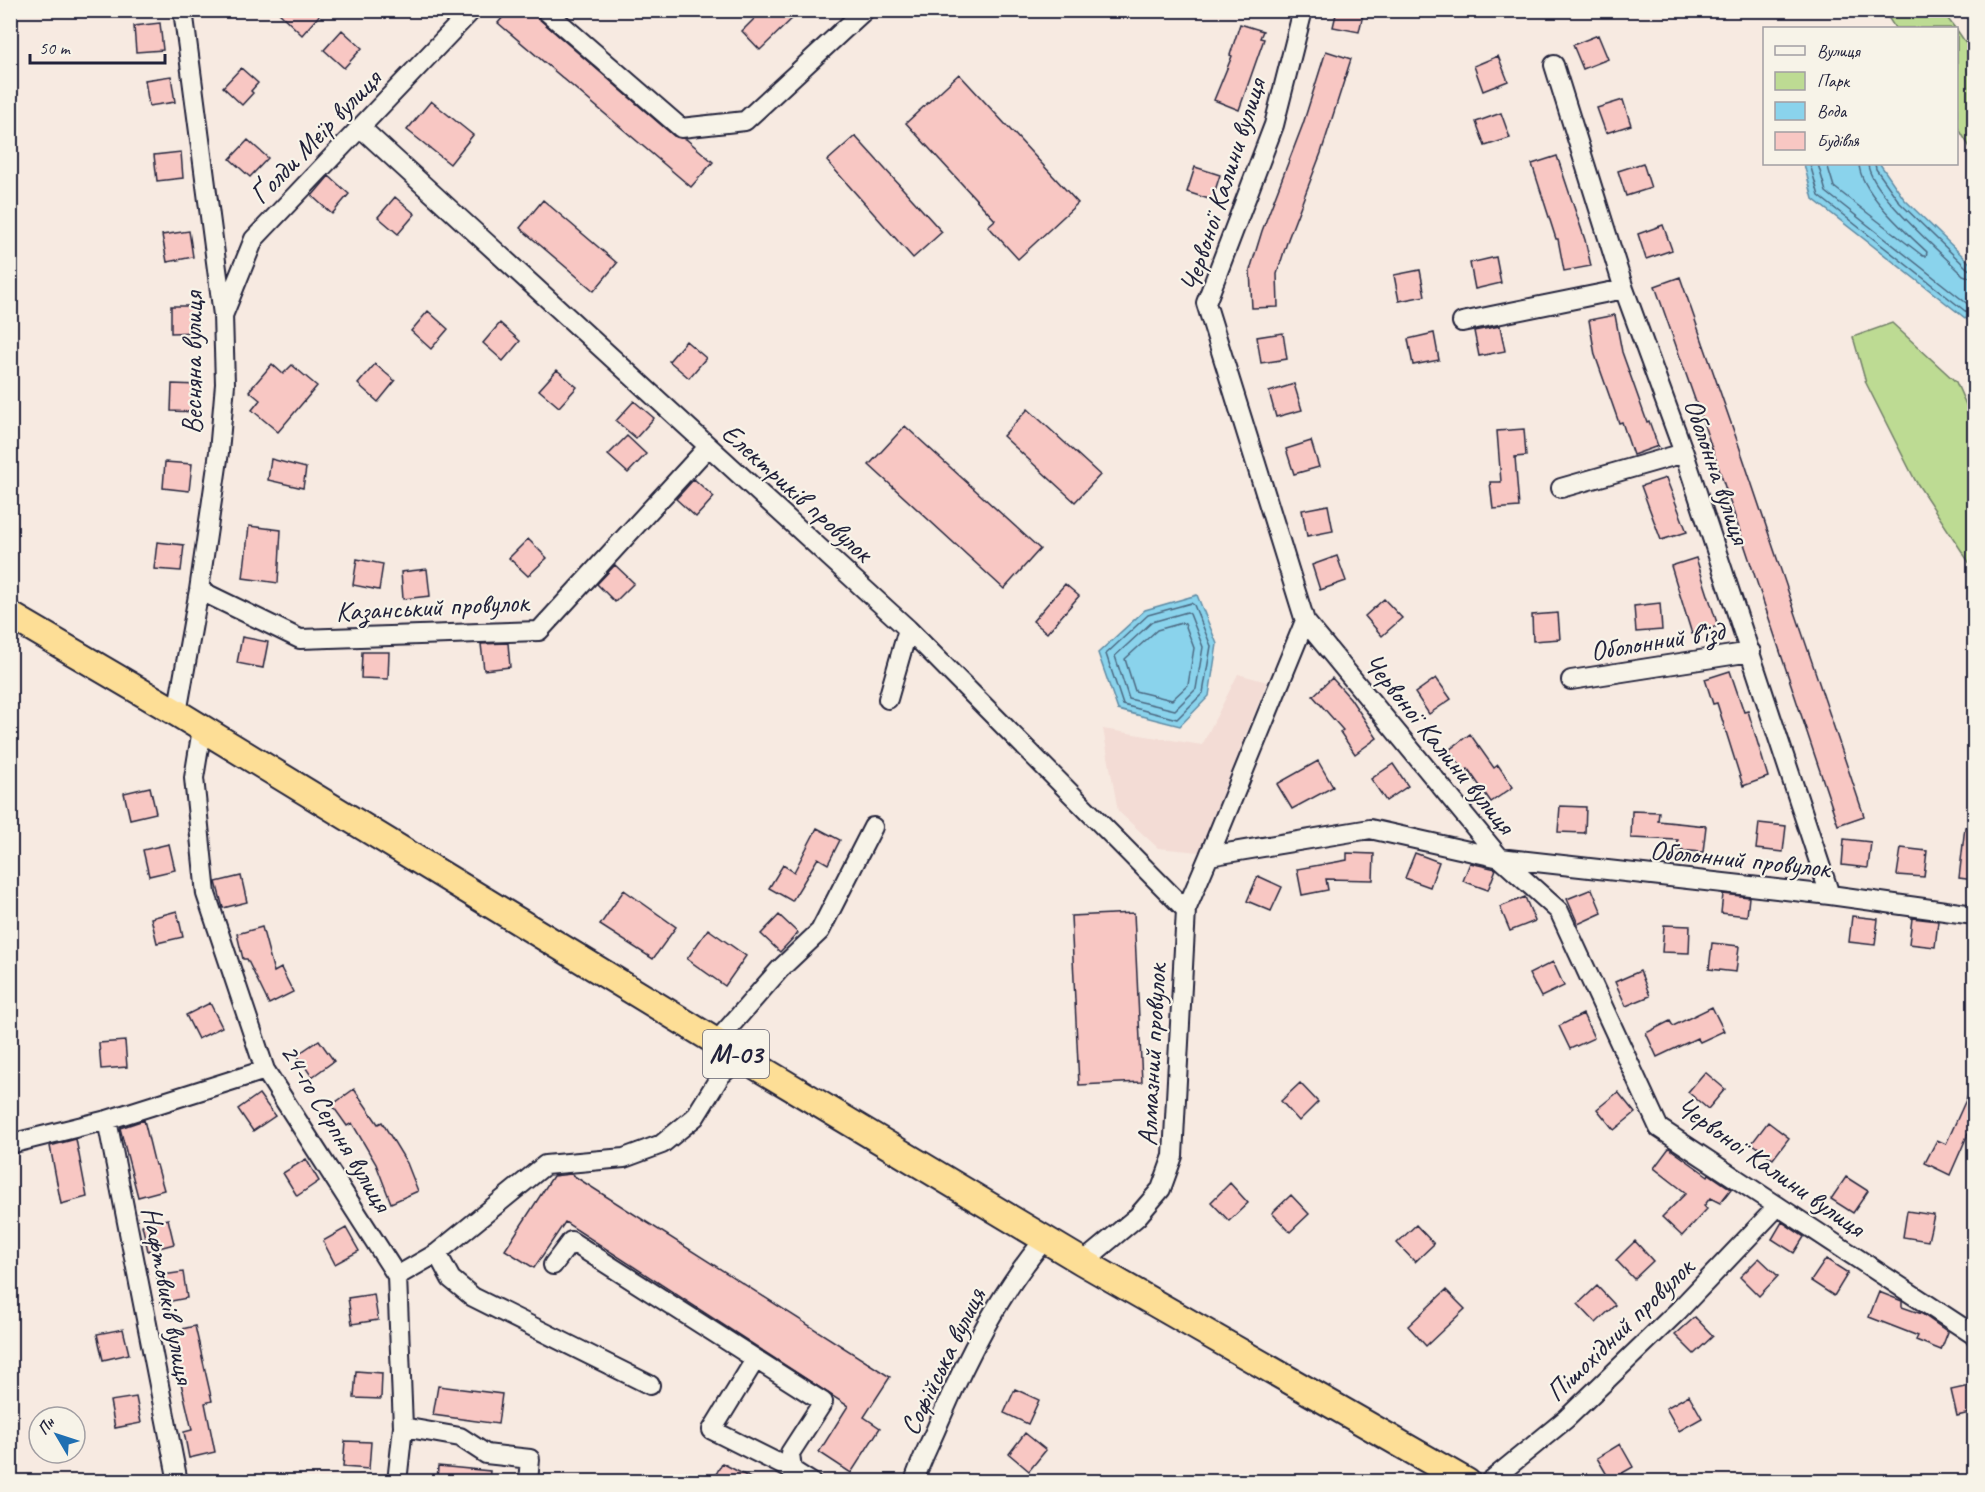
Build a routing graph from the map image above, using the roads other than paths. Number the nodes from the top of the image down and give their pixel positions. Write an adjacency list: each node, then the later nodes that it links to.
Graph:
1 (183, 10): 9 (street, Весняна вулиця)
2 (472, 10): 7 (street, Ґолди Меїр вулиця)
3 (545, 10): 4 (street)
4 (865, 10)
5 (1303, 10): 16 (street, Червоної Калини вулиця)
6 (1554, 65): 8 (street, Оболонна вулиця)
7 (360, 127): 9 (street, Ґолди Меїр вулиця); 11 (street, Електриків провулок)
8 (1624, 289): 10 (street); 12 (street, Оболонна вулиця)
9 (223, 315): 14 (street, Весняна вулиця)
10 (1462, 322)
11 (708, 447): 14 (street, Казанський провулок); 17 (street, Електриків провулок)
12 (1684, 453): 13 (street); 18 (street, Оболонна вулиця)
13 (1561, 488)
14 (199, 590): 21 (street, Весняна вулиця)
15 (10, 615): 21 (highway, М-03)
16 (1305, 621): 24 (street, Алмазний провулок); 25 (street, Червоної Калини вулиця)
17 (908, 629): 20 (street); 27 (street, Електриків провулок)
18 (1751, 652): 19 (street, Оболонний в’їзд); 26 (street, Оболонна вулиця)
19 (1571, 680)
20 (888, 699)
21 (177, 713): 22 (highway, М-03)
22 (202, 729): 29 (highway, М-03); 31 (street, 24-го Серпня вулиця)
23 (873, 827): 29 (street)
24 (1209, 856): 25 (street); 27 (street, Алмазний провулок)
25 (1500, 858): 26 (street, Оболонний провулок); 34 (street, Червоної Калини вулиця)
26 (1830, 895): 28 (street, Оболонний провулок)
27 (1186, 910): 37 (street, Алмазний провулок)
28 (1974, 915)
29 (717, 1041): 30 (highway, М-03)
30 (741, 1057): 35 (highway, М-03); 36 (street)
31 (265, 1070): 32 (street); 39 (street, 24-го Серпня вулиця)
32 (107, 1120): 33 (street); 45 (street, Нафтовиків вулиця)
33 (10, 1144)
34 (1778, 1206): 40 (street, Червоної Калини вулиця); 51 (street, Пішохідний провулок)
35 (1044, 1240): 37 (highway, М-03); 49 (street, Софійська вулиця)
36 (437, 1253): 39 (street); 42 (street)
37 (1083, 1262): 50 (highway, М-03)
38 (553, 1265): 41 (street)
39 (397, 1276): 43 (street)
40 (1974, 1335)
41 (755, 1360): 44 (street); 44 (street)
42 (650, 1385)
43 (403, 1427): 46 (street); 47 (street)
44 (792, 1470): 48 (street)
45 (178, 1482)
46 (398, 1482)
47 (528, 1482)
48 (811, 1482)
49 (915, 1482)
50 (1467, 1482)
51 (1489, 1482)

